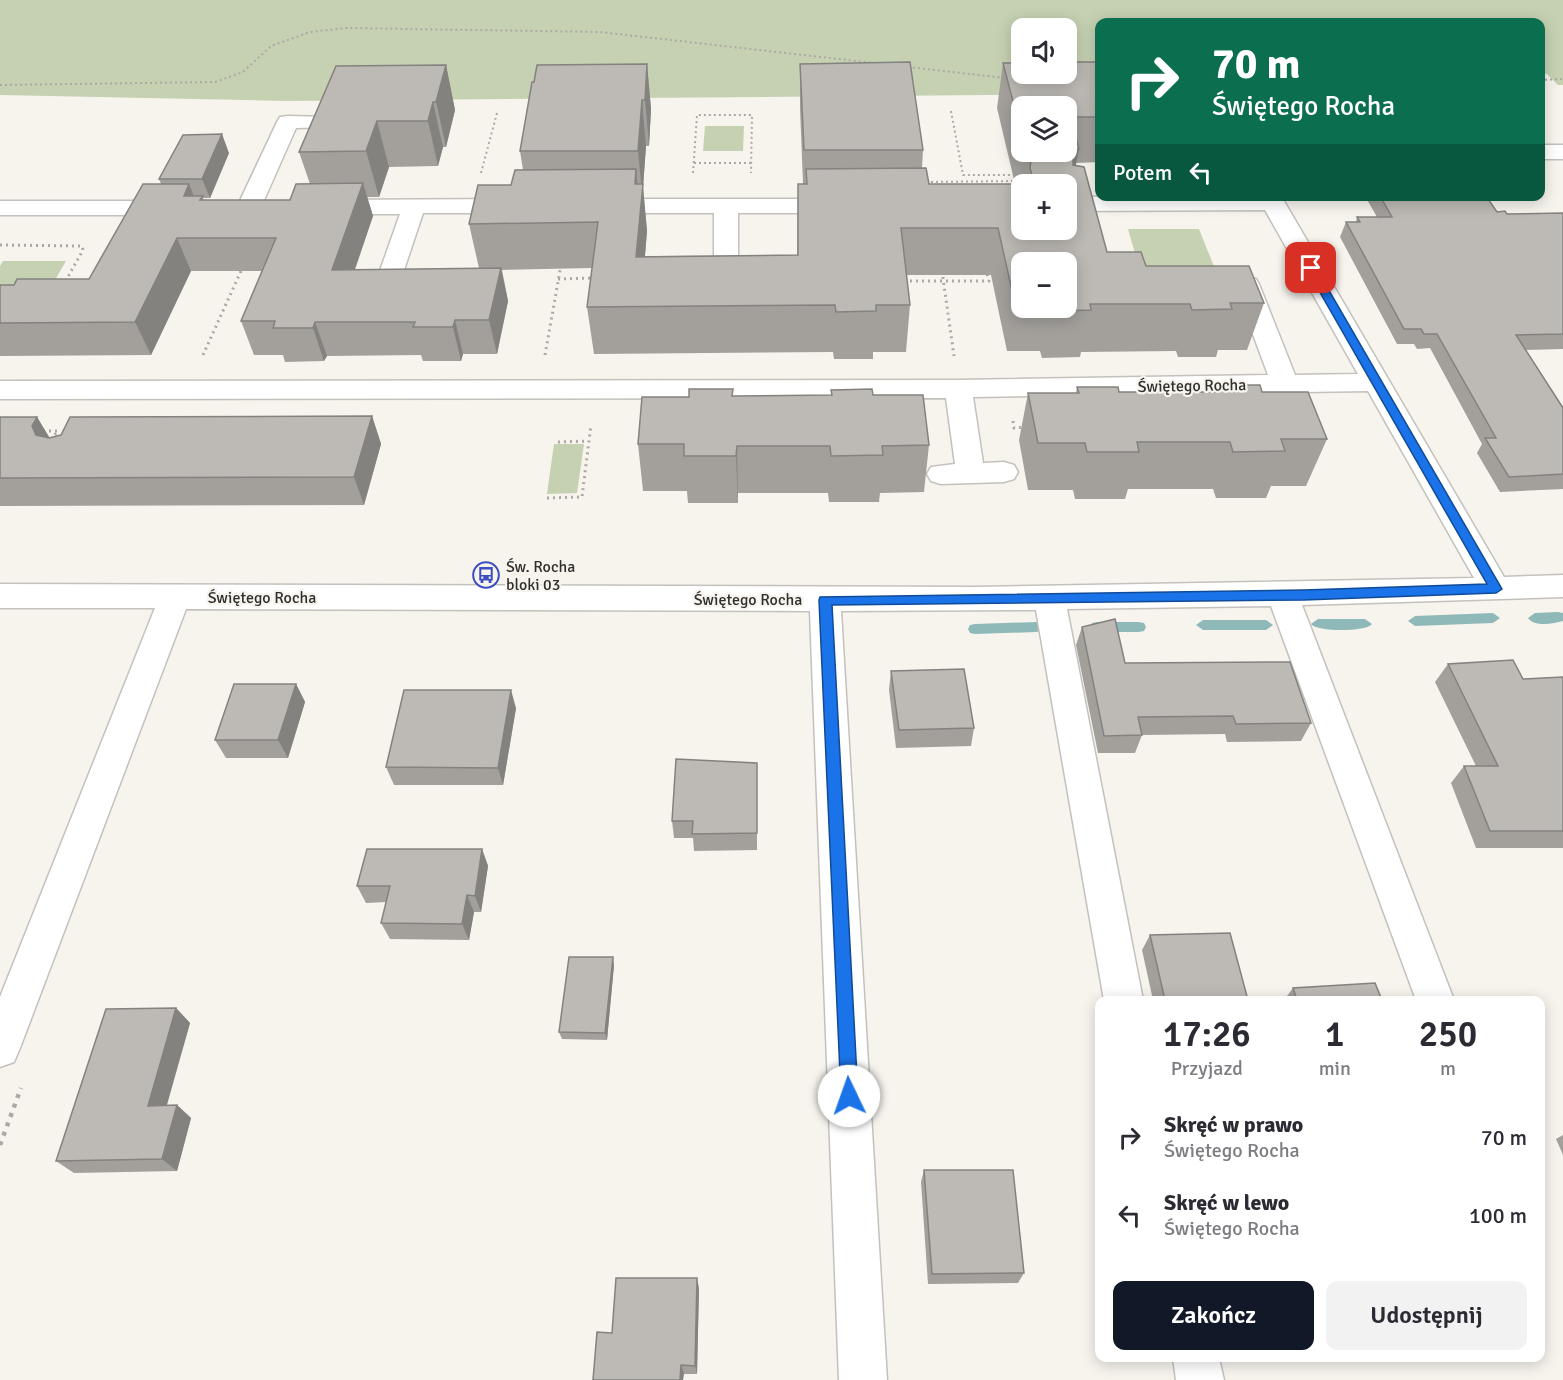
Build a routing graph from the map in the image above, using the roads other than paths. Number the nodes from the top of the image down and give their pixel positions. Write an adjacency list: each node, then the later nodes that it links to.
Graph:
1 (324, 122): 11 (street)
2 (1545, 152): 3 (street)
3 (1563, 152)
4 (1155, 201): 6 (street)
5 (1272, 201): 19 (street)
6 (1077, 204)
7 (414, 206): 8 (street); 12 (street); 16 (street)
8 (533, 206)
9 (580, 206): 13 (street)
10 (866, 206): 13 (street)
11 (225, 207)
12 (306, 207)
13 (726, 207): 18 (street)
14 (0, 208): 15 (street)
15 (190, 208)
16 (389, 279)
17 (1223, 284): 20 (street)
18 (726, 285)
19 (1376, 382): 20 (street, Świętego Rocha); 27 (street)
20 (1285, 384): 21 (street, Świętego Rocha)
21 (958, 389): 22 (street, Świętego Rocha); 24 (street)
22 (0, 390)
23 (1004, 472): 24 (street)
24 (970, 473): 25 (street)
25 (941, 474)
26 (1563, 586): 27 (street, Świętego Rocha)
27 (1496, 589): 28 (street, Świętego Rocha)
28 (1282, 595): 31 (street, Świętego Rocha); 34 (street)
29 (0, 596): 30 (street, Świętego Rocha)
30 (175, 597): 32 (street, Świętego Rocha); 35 (street)
31 (1049, 598): 32 (street, Świętego Rocha); 33 (street)
32 (825, 600): 37 (street)
33 (1123, 996)
34 (1433, 996)
35 (0, 1048)
36 (1197, 1362): 38 (street)
37 (863, 1380)
38 (1200, 1380)

